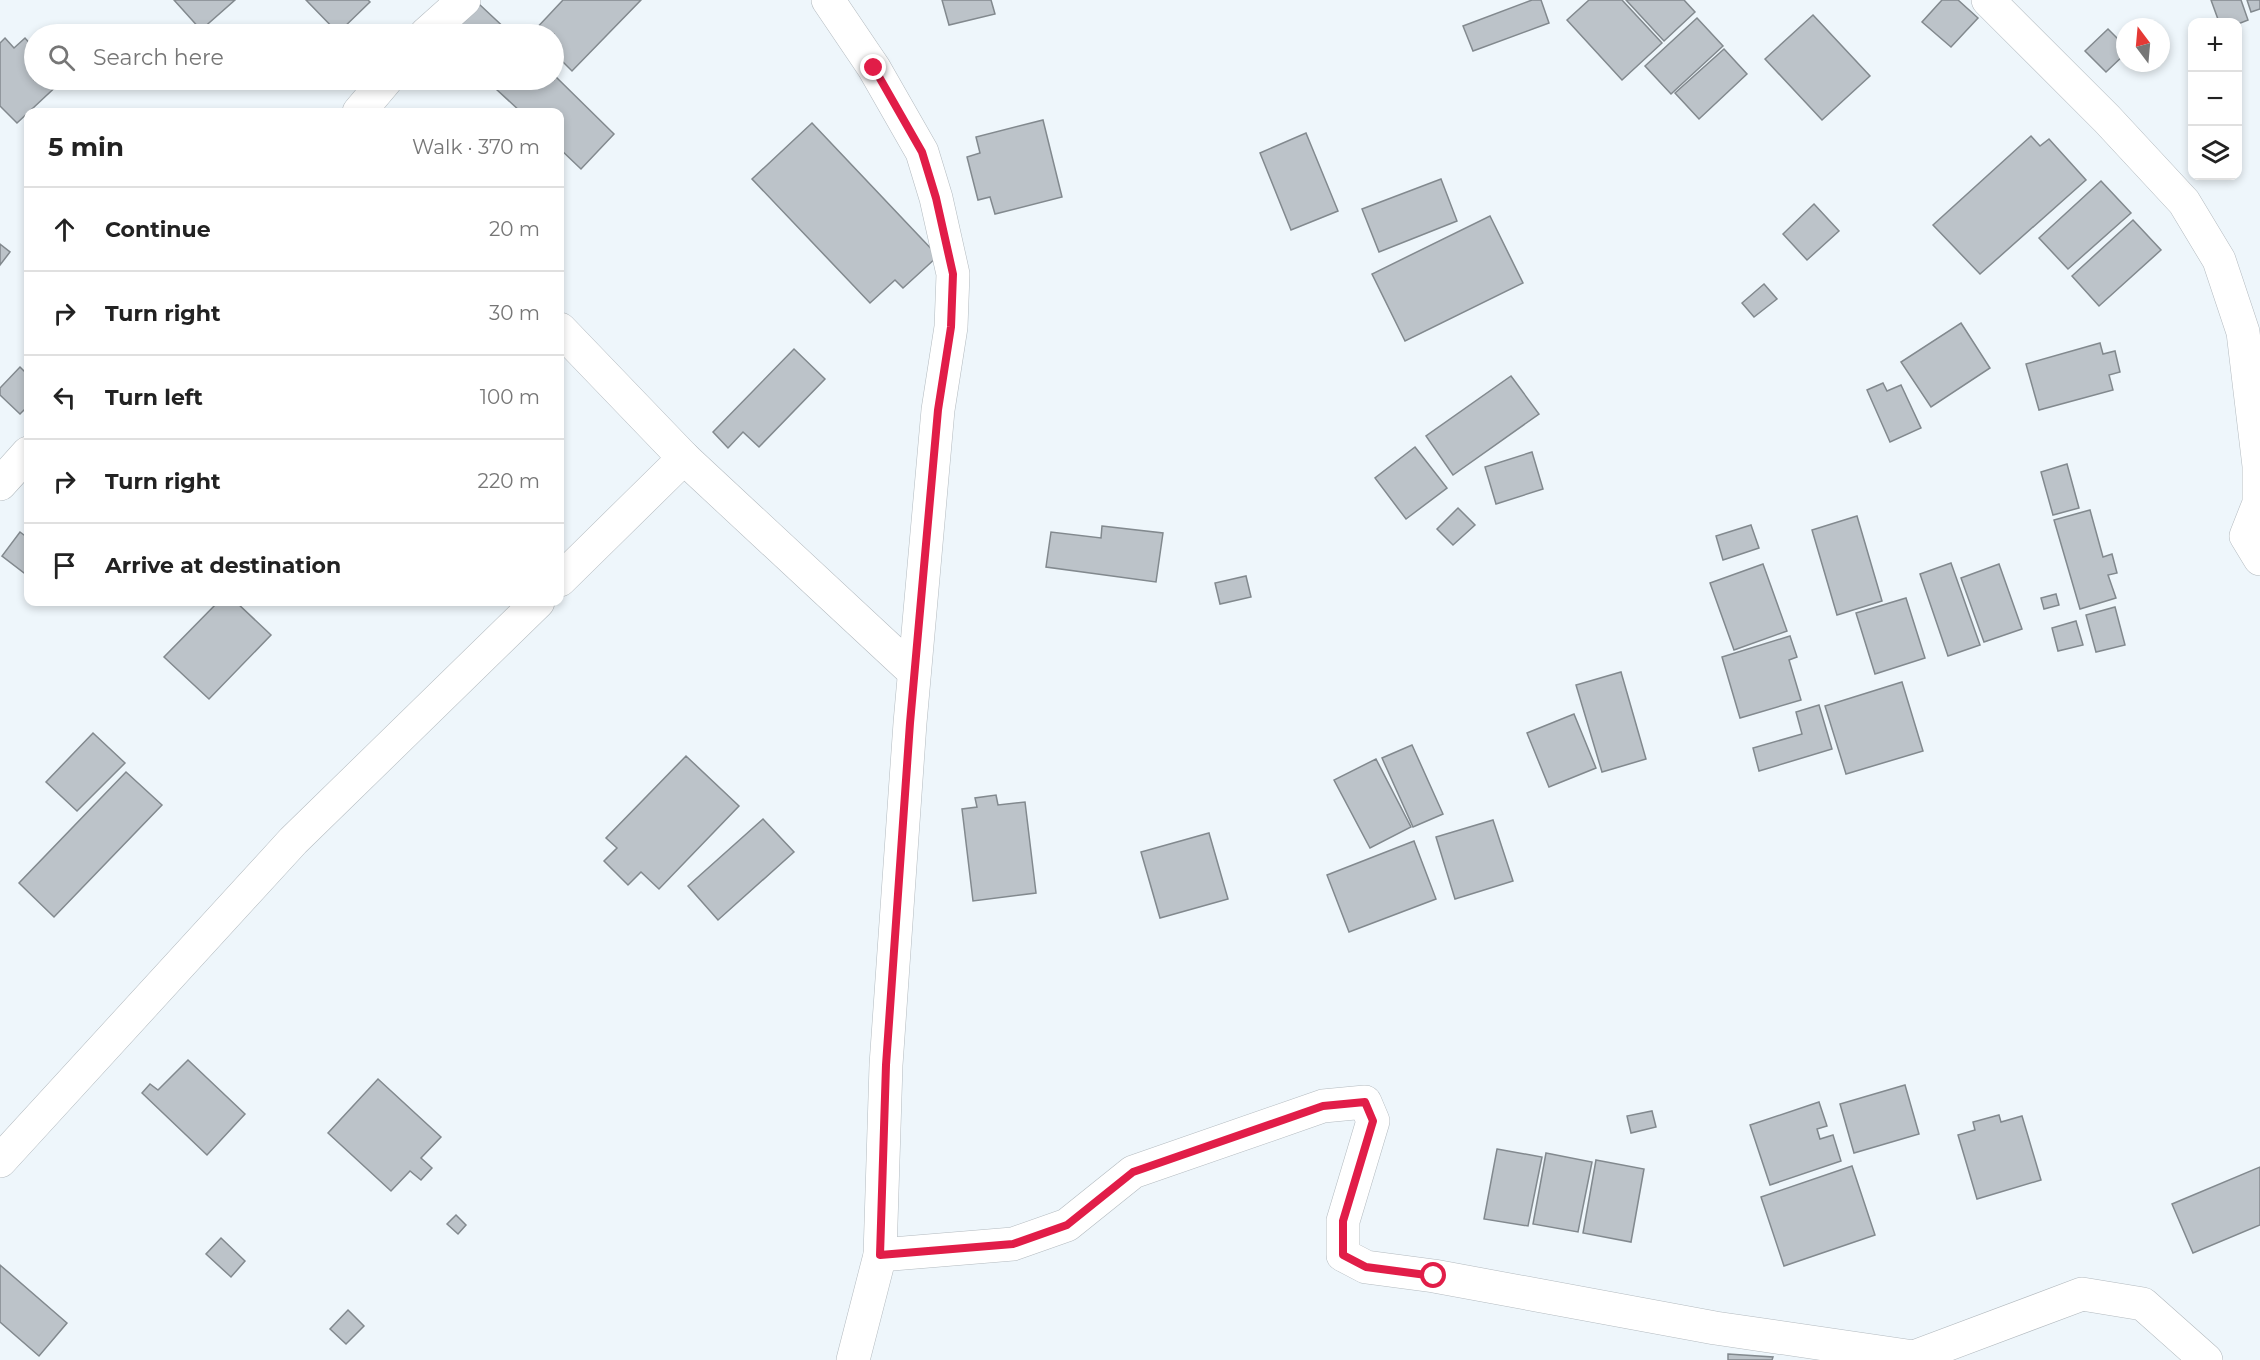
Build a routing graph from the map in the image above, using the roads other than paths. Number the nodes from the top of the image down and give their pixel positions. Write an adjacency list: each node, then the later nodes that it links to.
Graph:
1 (464, 0): 4 (street)
2 (828, 0): 14 (street)
3 (1988, 0): 11 (street)
4 (437, 24)
5 (378, 90): 6 (street)
6 (362, 108)
7 (564, 333): 9 (street)
8 (24, 457): 10 (street)
9 (684, 458): 12 (street); 14 (street)
10 (0, 484)
11 (2260, 559)
12 (564, 576)
13 (534, 606): 15 (street)
14 (914, 672): 16 (street)
15 (0, 1161)
16 (880, 1255): 17 (street); 18 (street)
17 (1912, 1358): 19 (street)
18 (853, 1360)
19 (2206, 1360)

